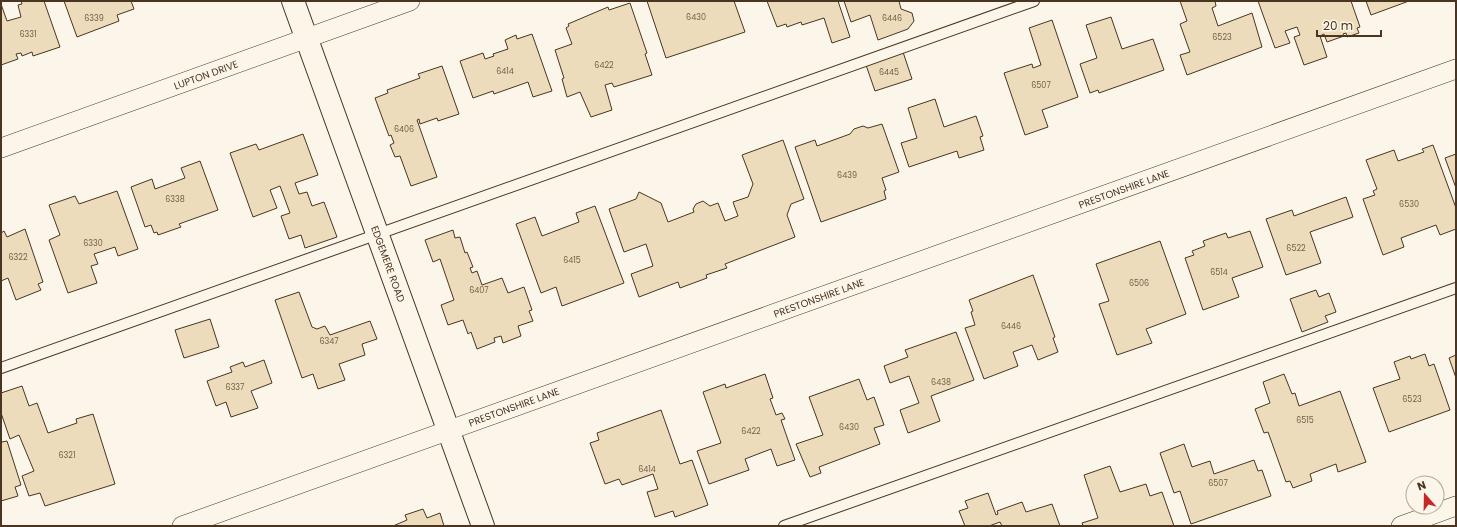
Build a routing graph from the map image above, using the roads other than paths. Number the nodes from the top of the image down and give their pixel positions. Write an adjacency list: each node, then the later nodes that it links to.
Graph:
1 (293, 1): 4 (street, EDGEMERE ROAD)
2 (410, 1): 4 (street, LUPTON DRIVE)
3 (1034, 1): 7 (lane)
4 (306, 39): 6 (street, LUPTON DRIVE); 7 (street, EDGEMERE ROAD)
5 (1456, 69): 10 (street, PRESTONSHIRE LANE)
6 (1, 148)
7 (377, 233): 9 (lane); 10 (street, EDGEMERE ROAD)
8 (1456, 288): 14 (lane)
9 (1, 368)
10 (448, 431): 12 (street, PRESTONSHIRE LANE); 13 (street, EDGEMERE ROAD)
11 (1456, 506): 15 (street)
12 (182, 526)
13 (483, 526)
14 (784, 526)
15 (1401, 526)

